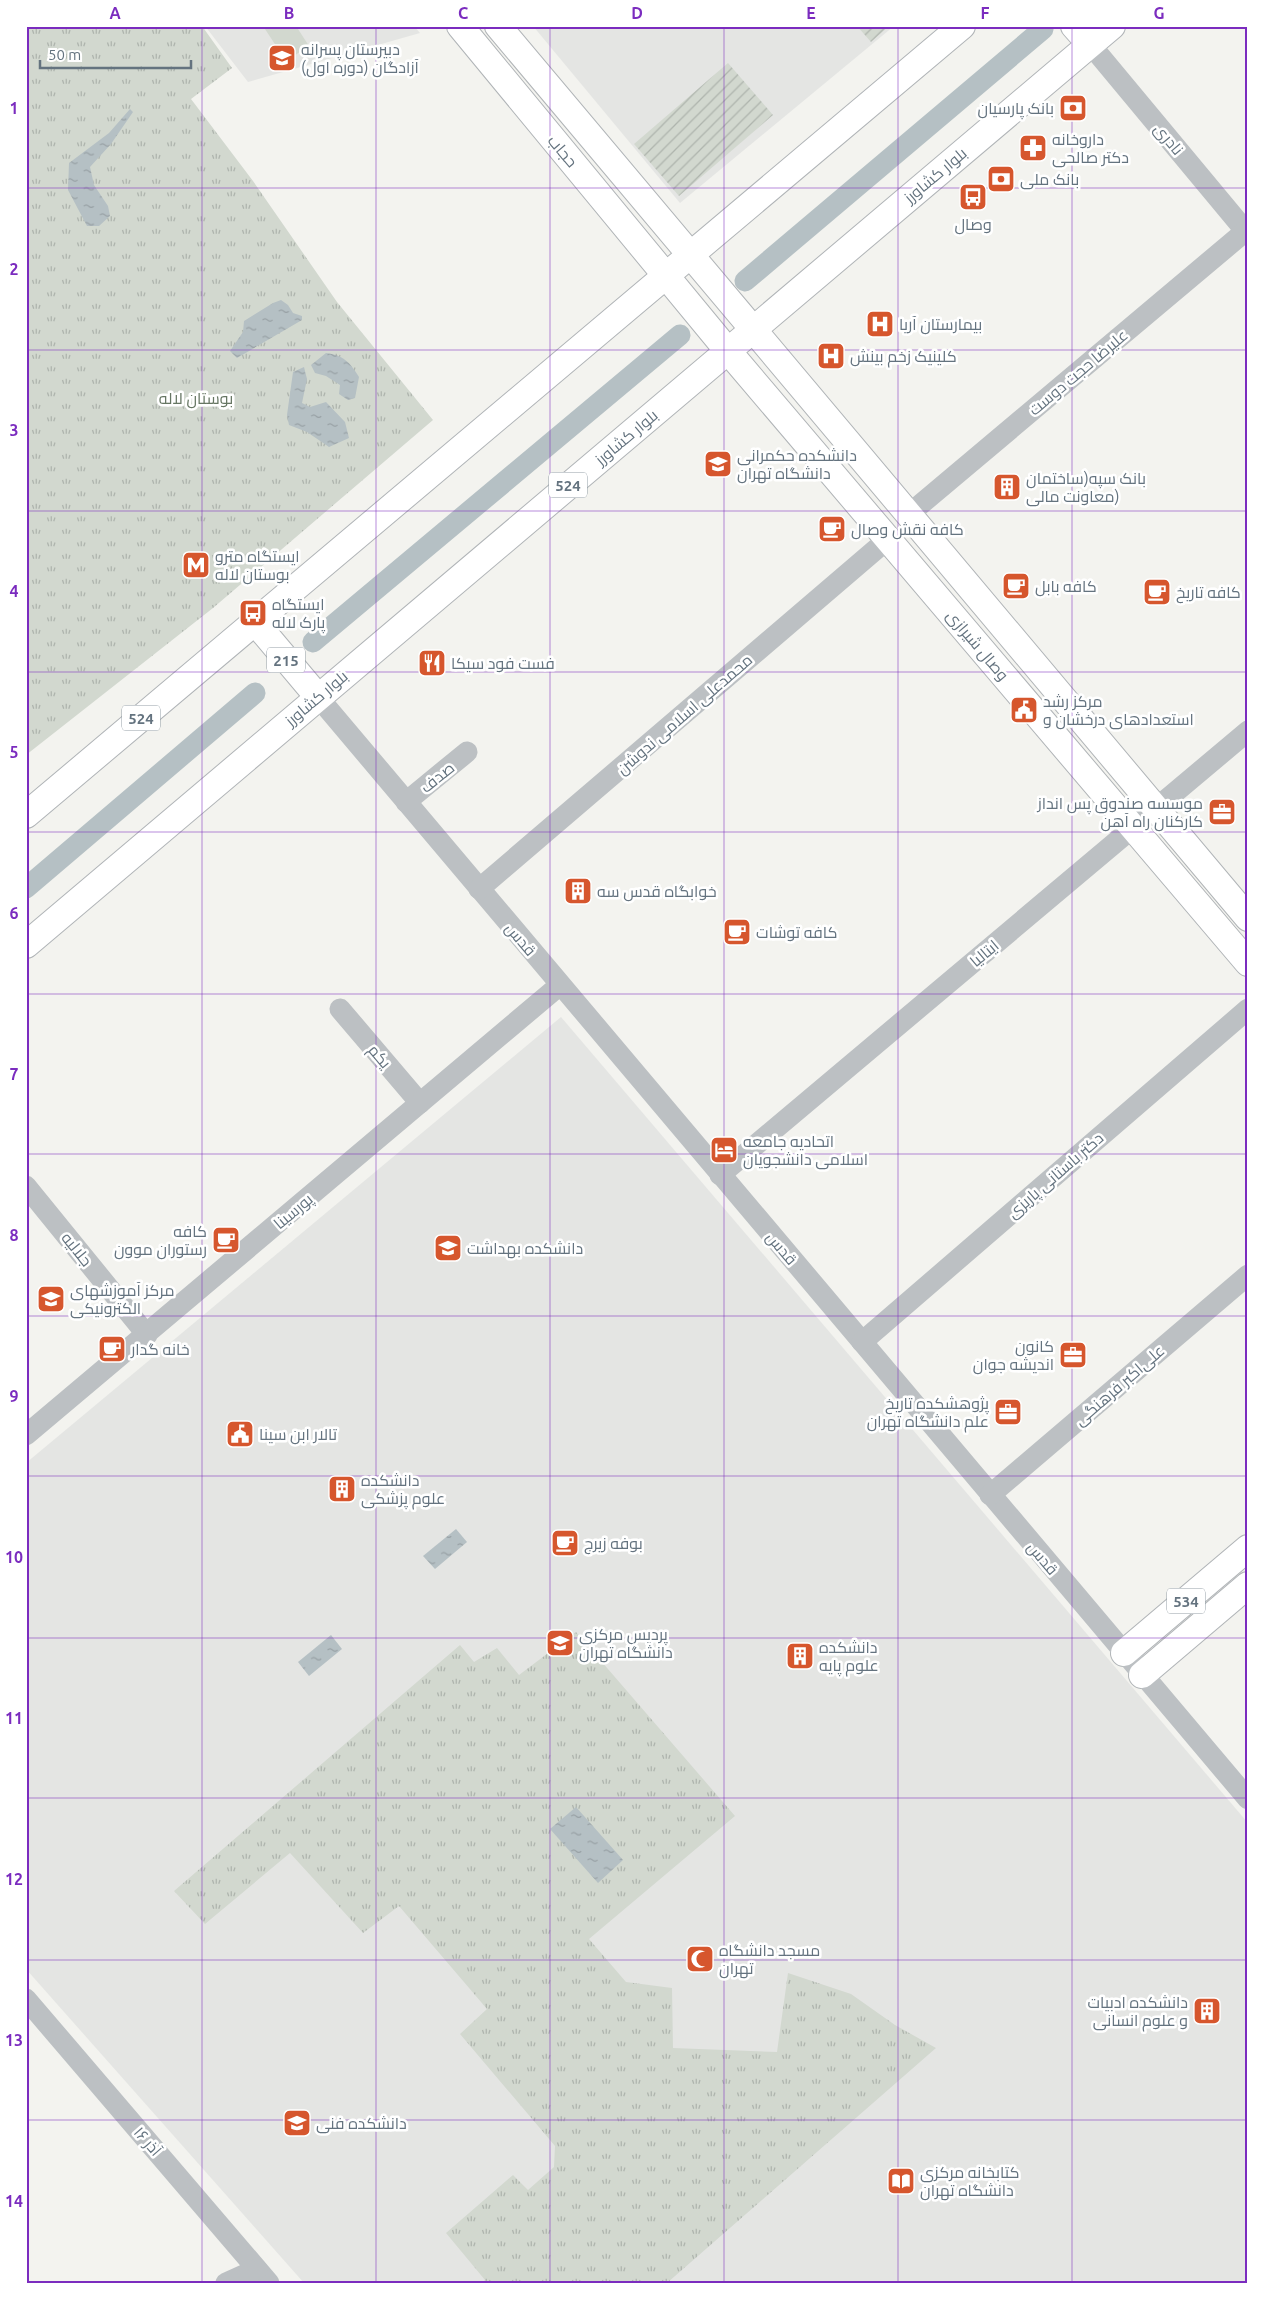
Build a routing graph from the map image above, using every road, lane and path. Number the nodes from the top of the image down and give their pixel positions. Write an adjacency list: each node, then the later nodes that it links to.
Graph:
1 (498, 26): 6 (main road, حجاب)
2 (962, 26): 9 (main road, 524)
3 (1112, 26): 5 (main road, بلوار کشاورز / 524)
4 (468, 29): 7 (main road, حجاب)
5 (1082, 35): 8 (street, نادری); 11 (main road, بلوار کشاورز / 524)
6 (605, 154): 7 (main road); 9 (main road, حجاب)
7 (581, 173): 10 (main road, حجاب)
8 (1247, 231): 13 (street, علیرضا حجت دوست)
9 (690, 256): 10 (main road, 524); 11 (main road, حجاب)
10 (666, 276): 12 (main road, حجاب); 15 (main road, 524)
11 (753, 330): 12 (main road, بلوار کشاورز / 524); 13 (main road, وصال شیرازی)
12 (728, 350): 14 (main road, وصال شیرازی); 16 (main road, بلوار کشاورز / 524)
13 (908, 515): 20 (main road, وصال شیرازی)
14 (888, 539): 22 (main road, وصال شیرازی); 23 (street, محمدعلی اسلامی ندوشن)
15 (255, 622): 16 (main road, 215); 21 (main road, 524)
16 (318, 697): 19 (street, قدس / 215); 25 (main road, بلوار کشاورز / 524)
17 (1248, 731): 20 (street, ایتالیا)
18 (467, 752): 19 (street, صدف)
19 (406, 802): 23 (street, قدس / 215)
20 (1155, 808): 22 (street, ایتالیا); 24 (main road, وصال شیرازی)
21 (26, 815)
22 (1133, 828): 26 (main road, وصال شیرازی); 31 (street, ایتالیا)
23 (479, 889): 27 (street, قدس / 215)
24 (1248, 918)
25 (26, 946)
26 (1248, 964)
27 (560, 985): 30 (street, پورسینا); 31 (street, قدس / 215)
28 (340, 1009): 30 (street, یکم)
29 (1248, 1009): 35 (street, دکتر باستانی پاریزی)
30 (420, 1103): 34 (street, پورسینا)
31 (720, 1175): 35 (street, قدس / 215)
32 (26, 1186): 34 (street, جلالیه)
33 (1248, 1275): 37 (street, علی‌اکبر فرهنگی)
34 (147, 1335): 36 (street, پورسینا)
35 (862, 1342): 37 (street, قدس / 215)
36 (26, 1436)
37 (990, 1495): 40 (street, قدس / 215)
38 (1248, 1548): 40 (main road, 534)
39 (1248, 1586): 41 (main road, 534)
40 (1124, 1653): 41 (street, قدس / 215)
41 (1142, 1675): 42 (street, قدس / 215)
42 (1248, 1798)
43 (29, 2007): 44 (street, ۱۶ آذر)
44 (263, 2276): 45 (street)
45 (226, 2283)

